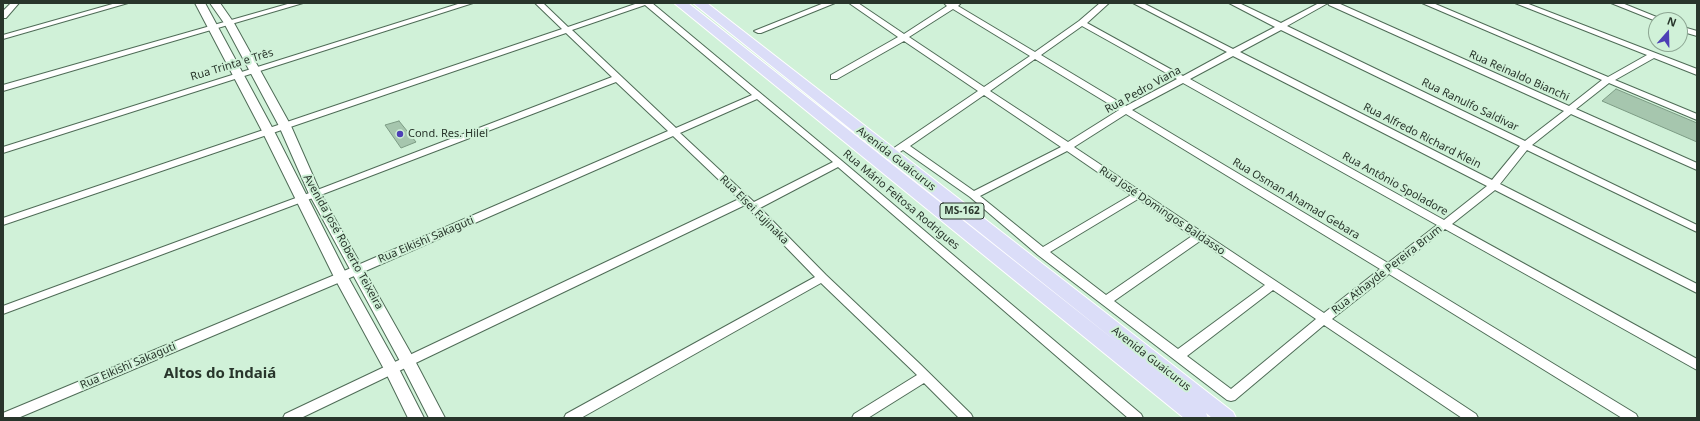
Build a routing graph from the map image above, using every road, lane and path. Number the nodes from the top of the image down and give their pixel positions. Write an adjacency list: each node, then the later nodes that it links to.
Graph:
1 (15, 3): 23 (street)
2 (124, 3): 30 (street)
3 (200, 3): 27 (street, Avenida José Roberto Teixeira)
4 (215, 3): 24 (street, Avenida José Roberto Teixeira)
5 (299, 3): 24 (street)
6 (469, 3): 35 (street, Rua Trinta e Três)
7 (539, 3): 29 (street, Rua Eisei Fujinaka)
8 (646, 3): 29 (street); 44 (street, Rua Mário Feitosa Rodrigues)
9 (680, 3): 90 (main road, Avenida Guaicurus / MS-162)
10 (699, 3): 55 (main road, Avenida Guaicurus / MS-162)
11 (831, 3): 28 (street)
12 (853, 3): 31 (street, Rua José Domingos Baldasso)
13 (1105, 3): 25 (street)
14 (1137, 3): 32 (street, Rua Alfredo Richard Klein)
15 (1233, 3): 26 (street, Rua Ranulfo Saldivar)
16 (1325, 3): 26 (street, Rua Pedro Viana)
17 (1332, 3): 46 (street, Rua Reinaldo Bianchi)
18 (1426, 3): 41 (street)
19 (1522, 3): 34 (street)
20 (1615, 3): 22 (street)
21 (952, 4): 31 (street); 33 (street, Rua Osman Ahamad Gebara)
22 (1648, 15)
23 (3, 16)
24 (229, 23): 27 (street); 35 (street, Avenida José Roberto Teixeira)
25 (1082, 23): 33 (street); 40 (street, Rua Antônio Spoladore)
26 (1282, 26): 32 (street, Rua Pedro Viana); 52 (street, Rua Ranulfo Saldivar)
27 (213, 28): 37 (street, Avenida José Roberto Teixeira); 42 (street)
28 (758, 30)
29 (566, 31): 39 (street, Rua Eisei Fujinaka); 48 (street)
30 (3, 37)
31 (904, 37): 38 (street); 43 (street, Rua José Domingos Baldasso)
32 (1234, 52): 40 (street, Rua Pedro Viana); 58 (street, Rua Alfredo Richard Klein)
33 (1036, 55): 43 (street); 45 (street, Rua Osman Ahamad Gebara)
34 (1654, 55): 36 (street); 41 (street, Rua Athayde Pereira Brum)
35 (254, 70): 37 (street, Rua Trinta e Três); 48 (street, Avenida José Roberto Teixeira)
36 (1697, 72)
37 (239, 75): 49 (street, Avenida José Roberto Teixeira); 54 (street, Rua Trinta e Três)
38 (834, 77)
39 (618, 78): 50 (street, Rua Eisei Fujinaka); 60 (street)
40 (1183, 80): 45 (street, Rua Pedro Viana); 64 (street, Rua Antônio Spoladore)
41 (1608, 80): 46 (street, Rua Athayde Pereira Brum); 47 (street)
42 (3, 88)
43 (983, 91): 51 (street); 53 (street, Rua José Domingos Baldasso)
44 (757, 96): 50 (street, Rua Eikishi Sakaguti); 56 (street, Rua Mário Feitosa Rodrigues)
45 (1126, 110): 53 (street, Rua Pedro Viana); 69 (street, Rua Osman Ahamad Gebara)
46 (1570, 111): 52 (street, Rua Athayde Pereira Brum); 57 (street, Rua Reinaldo Bianchi)
47 (1697, 117)
48 (284, 126): 49 (street); 60 (street, Avenida José Roberto Teixeira)
49 (268, 131): 60 (street, Avenida José Roberto Teixeira); 63 (street)
50 (675, 132): 62 (street, Rua Eisei Fujinaka); 68 (street, Rua Eikishi Sakaguti)
51 (904, 146): 55 (street); 61 (street)
52 (1525, 146): 58 (street, Rua Athayde Pereira Brum); 65 (street, Rua Ranulfo Saldivar)
53 (1067, 147): 59 (street, Rua José Domingos Baldasso); 61 (street, Rua Pedro Viana)
54 (3, 150)
55 (891, 154): 91 (main road, Avenida Guaicurus / MS-162)
56 (839, 163): 62 (street); 89 (street, Rua Mário Feitosa Rodrigues)
57 (1697, 167)
58 (1493, 186): 64 (street, Rua Athayde Pereira Brum); 73 (street, Rua Alfredo Richard Klein)
59 (1138, 195): 66 (street, Rua José Domingos Baldasso); 67 (street)
60 (309, 196): 68 (street, Avenida José Roberto Teixeira); 70 (street, Avenida José Roberto Teixeira); 75 (street)
61 (973, 196): 67 (street)
62 (749, 204): 71 (street, Rua Eisei Fujinaka); 78 (street)
63 (3, 222)
64 (1444, 225): 69 (street, Rua Athayde Pereira Brum); 79 (street, Rua Antônio Spoladore)
65 (1697, 229)
66 (1200, 236): 72 (street, Rua José Domingos Baldasso); 74 (street)
67 (1042, 252): 74 (street)
68 (358, 269): 70 (street, Rua Eikishi Sakaguti); 78 (street, Avenida José Roberto Teixeira)
69 (1389, 269): 76 (street, Rua Athayde Pereira Brum); 93 (street, Rua Osman Ahamad Gebara)
70 (341, 276): 80 (street, Avenida José Roberto Teixeira); 82 (street, Rua Eikishi Sakaguti)
71 (822, 278): 81 (street, Rua Eisei Fujinaka); 86 (street)
72 (1273, 285): 76 (street, Rua José Domingos Baldasso); 77 (street)
73 (1697, 289)
74 (1106, 301): 77 (street)
75 (3, 310)
76 (1324, 319): 77 (street, Rua Athayde Pereira Brum); 92 (street, Rua José Domingos Baldasso)
77 (1179, 355)
78 (408, 361): 80 (street); 85 (street, Avenida José Roberto Teixeira)
79 (1697, 365)
80 (392, 369): 83 (street); 84 (street, Avenida José Roberto Teixeira)
81 (925, 376): 87 (street); 88 (street, Rua Eisei Fujinaka)
82 (5, 418)
83 (289, 418)
84 (416, 418)
85 (438, 418)
86 (570, 418)
87 (858, 418)
88 (967, 418)
89 (1137, 418)
90 (1198, 418)
91 (1226, 418)
92 (1472, 418)
93 (1632, 418)

